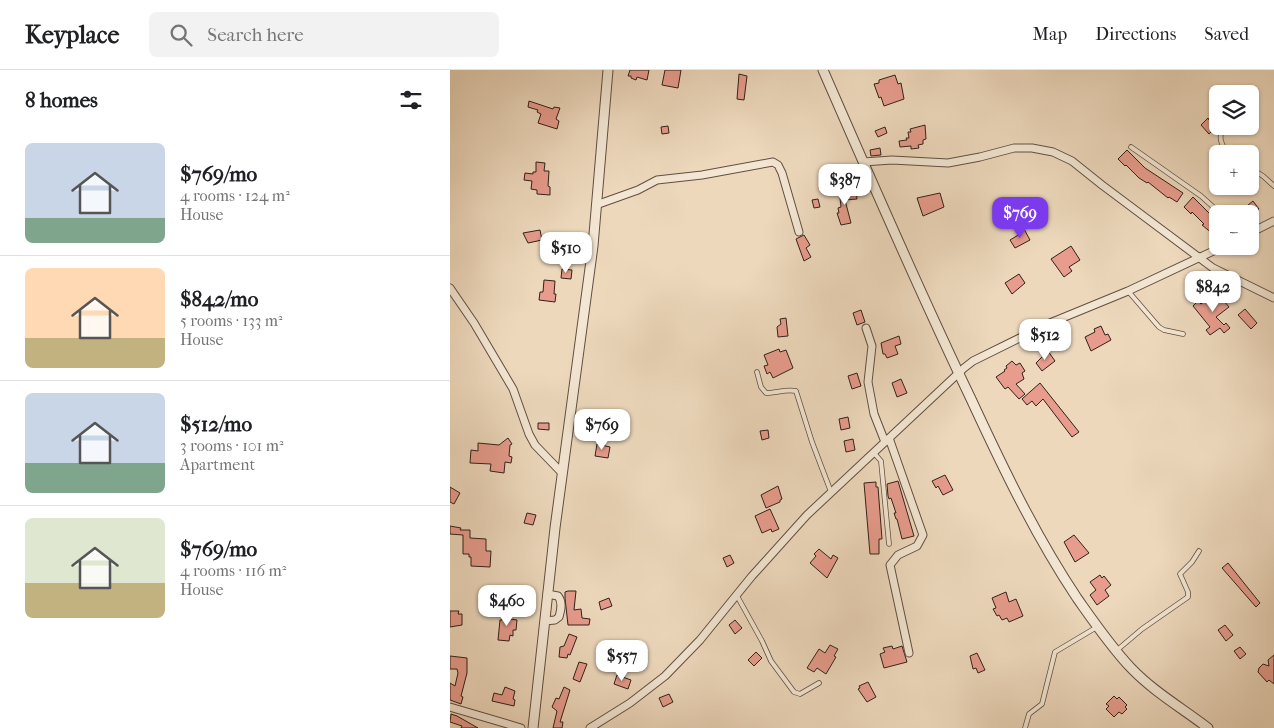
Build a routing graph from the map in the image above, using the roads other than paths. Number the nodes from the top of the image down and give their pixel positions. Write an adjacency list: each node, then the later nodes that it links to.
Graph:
1 (608, 70): 7 (street)
2 (823, 70): 4 (street)
3 (1131, 147): 8 (lane)
4 (863, 162): 13 (street); 20 (street)
5 (1259, 174): 6 (lane)
6 (1274, 186)
7 (596, 204): 11 (street); 23 (street)
8 (1211, 205)
9 (1274, 221): 10 (street)
10 (1259, 228)
11 (799, 232)
12 (1209, 254): 13 (street)
13 (1200, 258): 15 (street); 16 (street)
14 (450, 288): 23 (street)
15 (1128, 291): 18 (lane); 20 (street)
16 (1274, 298)
17 (866, 328): 21 (street)
18 (1183, 334)
19 (757, 372): 24 (lane)
20 (959, 375): 21 (street); 30 (street)
21 (887, 440): 22 (street); 32 (street)
22 (874, 453): 24 (street); 25 (lane)
23 (562, 473): 27 (street)
24 (831, 492): 28 (street)
25 (889, 544)
26 (1199, 551): 31 (lane)
27 (548, 594): 29 (street); 29 (street)
28 (736, 594): 33 (lane); 37 (street)
29 (545, 622): 36 (street)
30 (1097, 627): 31 (street); 38 (lane)
31 (1116, 651): 39 (street)
32 (909, 652)
33 (819, 682)
34 (450, 707): 35 (street)
35 (521, 728)
36 (533, 728)
37 (590, 728)
38 (1025, 728)
39 (1208, 728)

